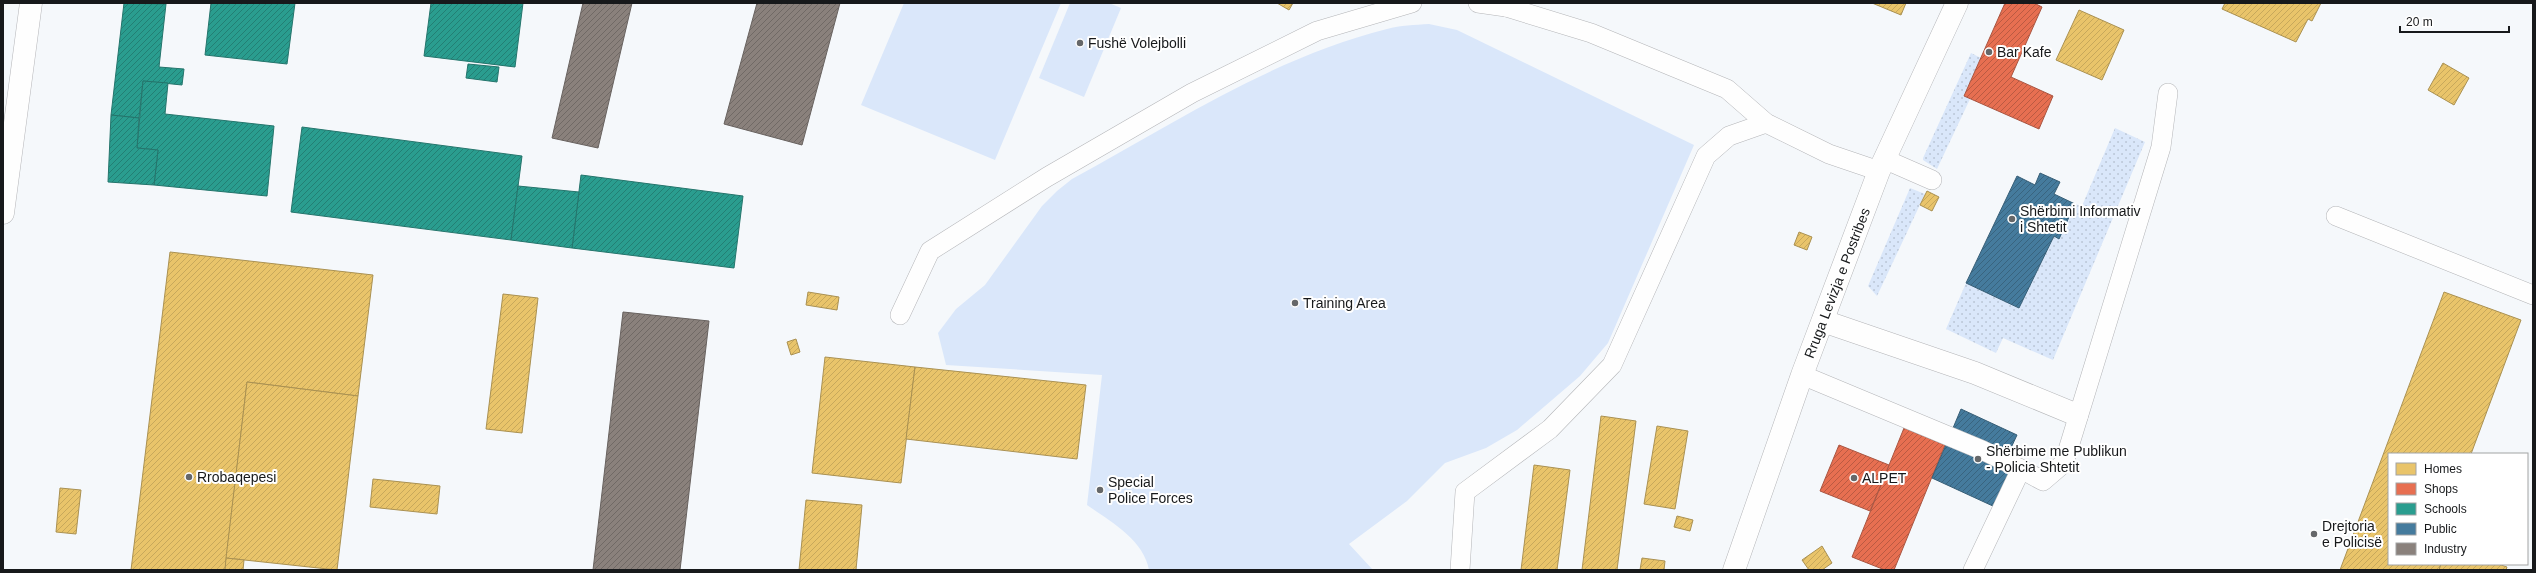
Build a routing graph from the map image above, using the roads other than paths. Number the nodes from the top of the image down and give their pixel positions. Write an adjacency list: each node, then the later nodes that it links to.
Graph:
1 (31, 3): 10 (street)
2 (1412, 3): 13 (lane)
3 (1478, 3): 5 (lane)
4 (1957, 3): 8 (street, Rruga Levizja e Postribes)
5 (1505, 5): 7 (lane)
6 (2168, 93): 16 (lane)
7 (1766, 123): 8 (lane); 18 (lane)
8 (1881, 165): 9 (lane); 14 (street, Rruga Levizja e Postribes)
9 (1932, 180)
10 (3, 213)
11 (2336, 216): 12 (lane)
12 (2533, 295)
13 (900, 315)
14 (1823, 321): 15 (street, Rruga Levizja e Postribes); 16 (street)
15 (1802, 375): 17 (lane); 19 (street, Rruga Levizja e Postribes)
16 (2077, 415): 17 (lane)
17 (2021, 469): 20 (lane)
18 (1460, 570)
19 (1734, 570)
20 (1973, 570)

